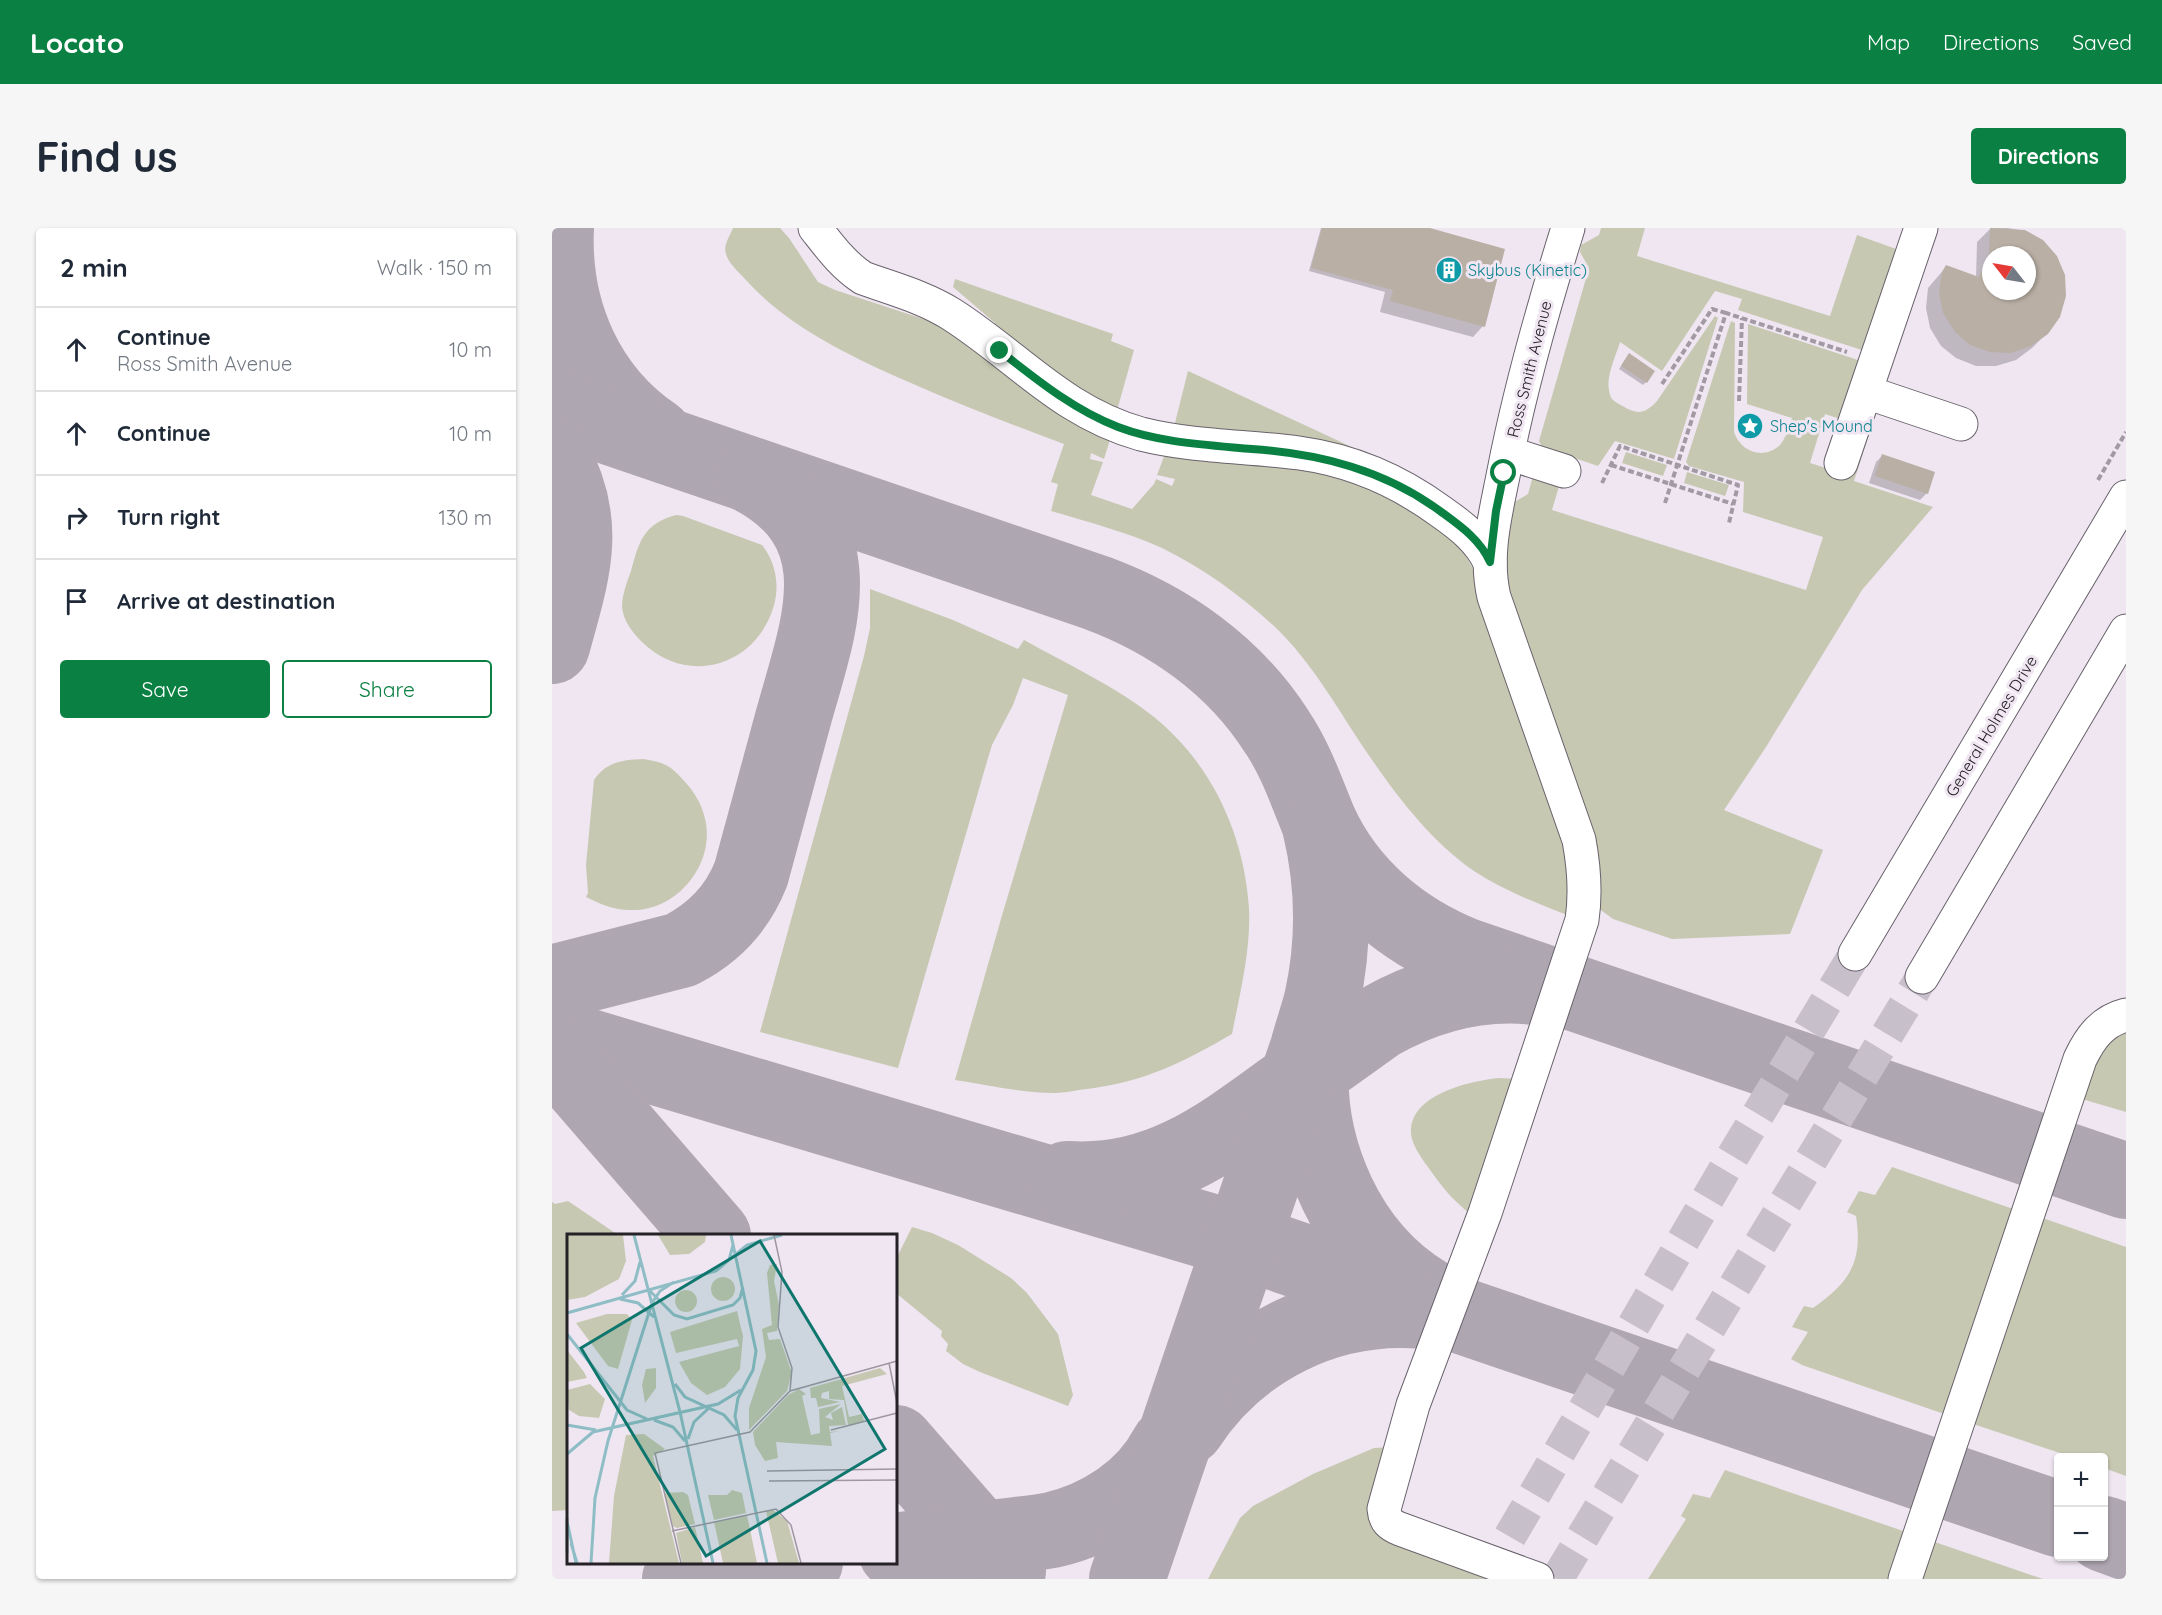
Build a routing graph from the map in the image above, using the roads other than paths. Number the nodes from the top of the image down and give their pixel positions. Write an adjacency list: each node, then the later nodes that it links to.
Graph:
1 (815, 228): 10 (main road)
2 (1568, 228): 6 (main road, Ross Smith Avenue)
3 (1912, 230): 4 (main road)
4 (1866, 392): 5 (main road); 7 (main road)
5 (1961, 424)
6 (1508, 453): 8 (main road); 10 (main road, Ross Smith Avenue)
7 (1841, 463)
8 (1564, 471)
9 (2126, 497): 12 (main road, General Holmes Drive)
10 (1490, 562): 15 (main road, Ross Smith Avenue)
11 (2126, 631): 13 (main road)
12 (1855, 954)
13 (1922, 977)
14 (2126, 1016): 16 (main road)
15 (1537, 1579)
16 (1905, 1579)

